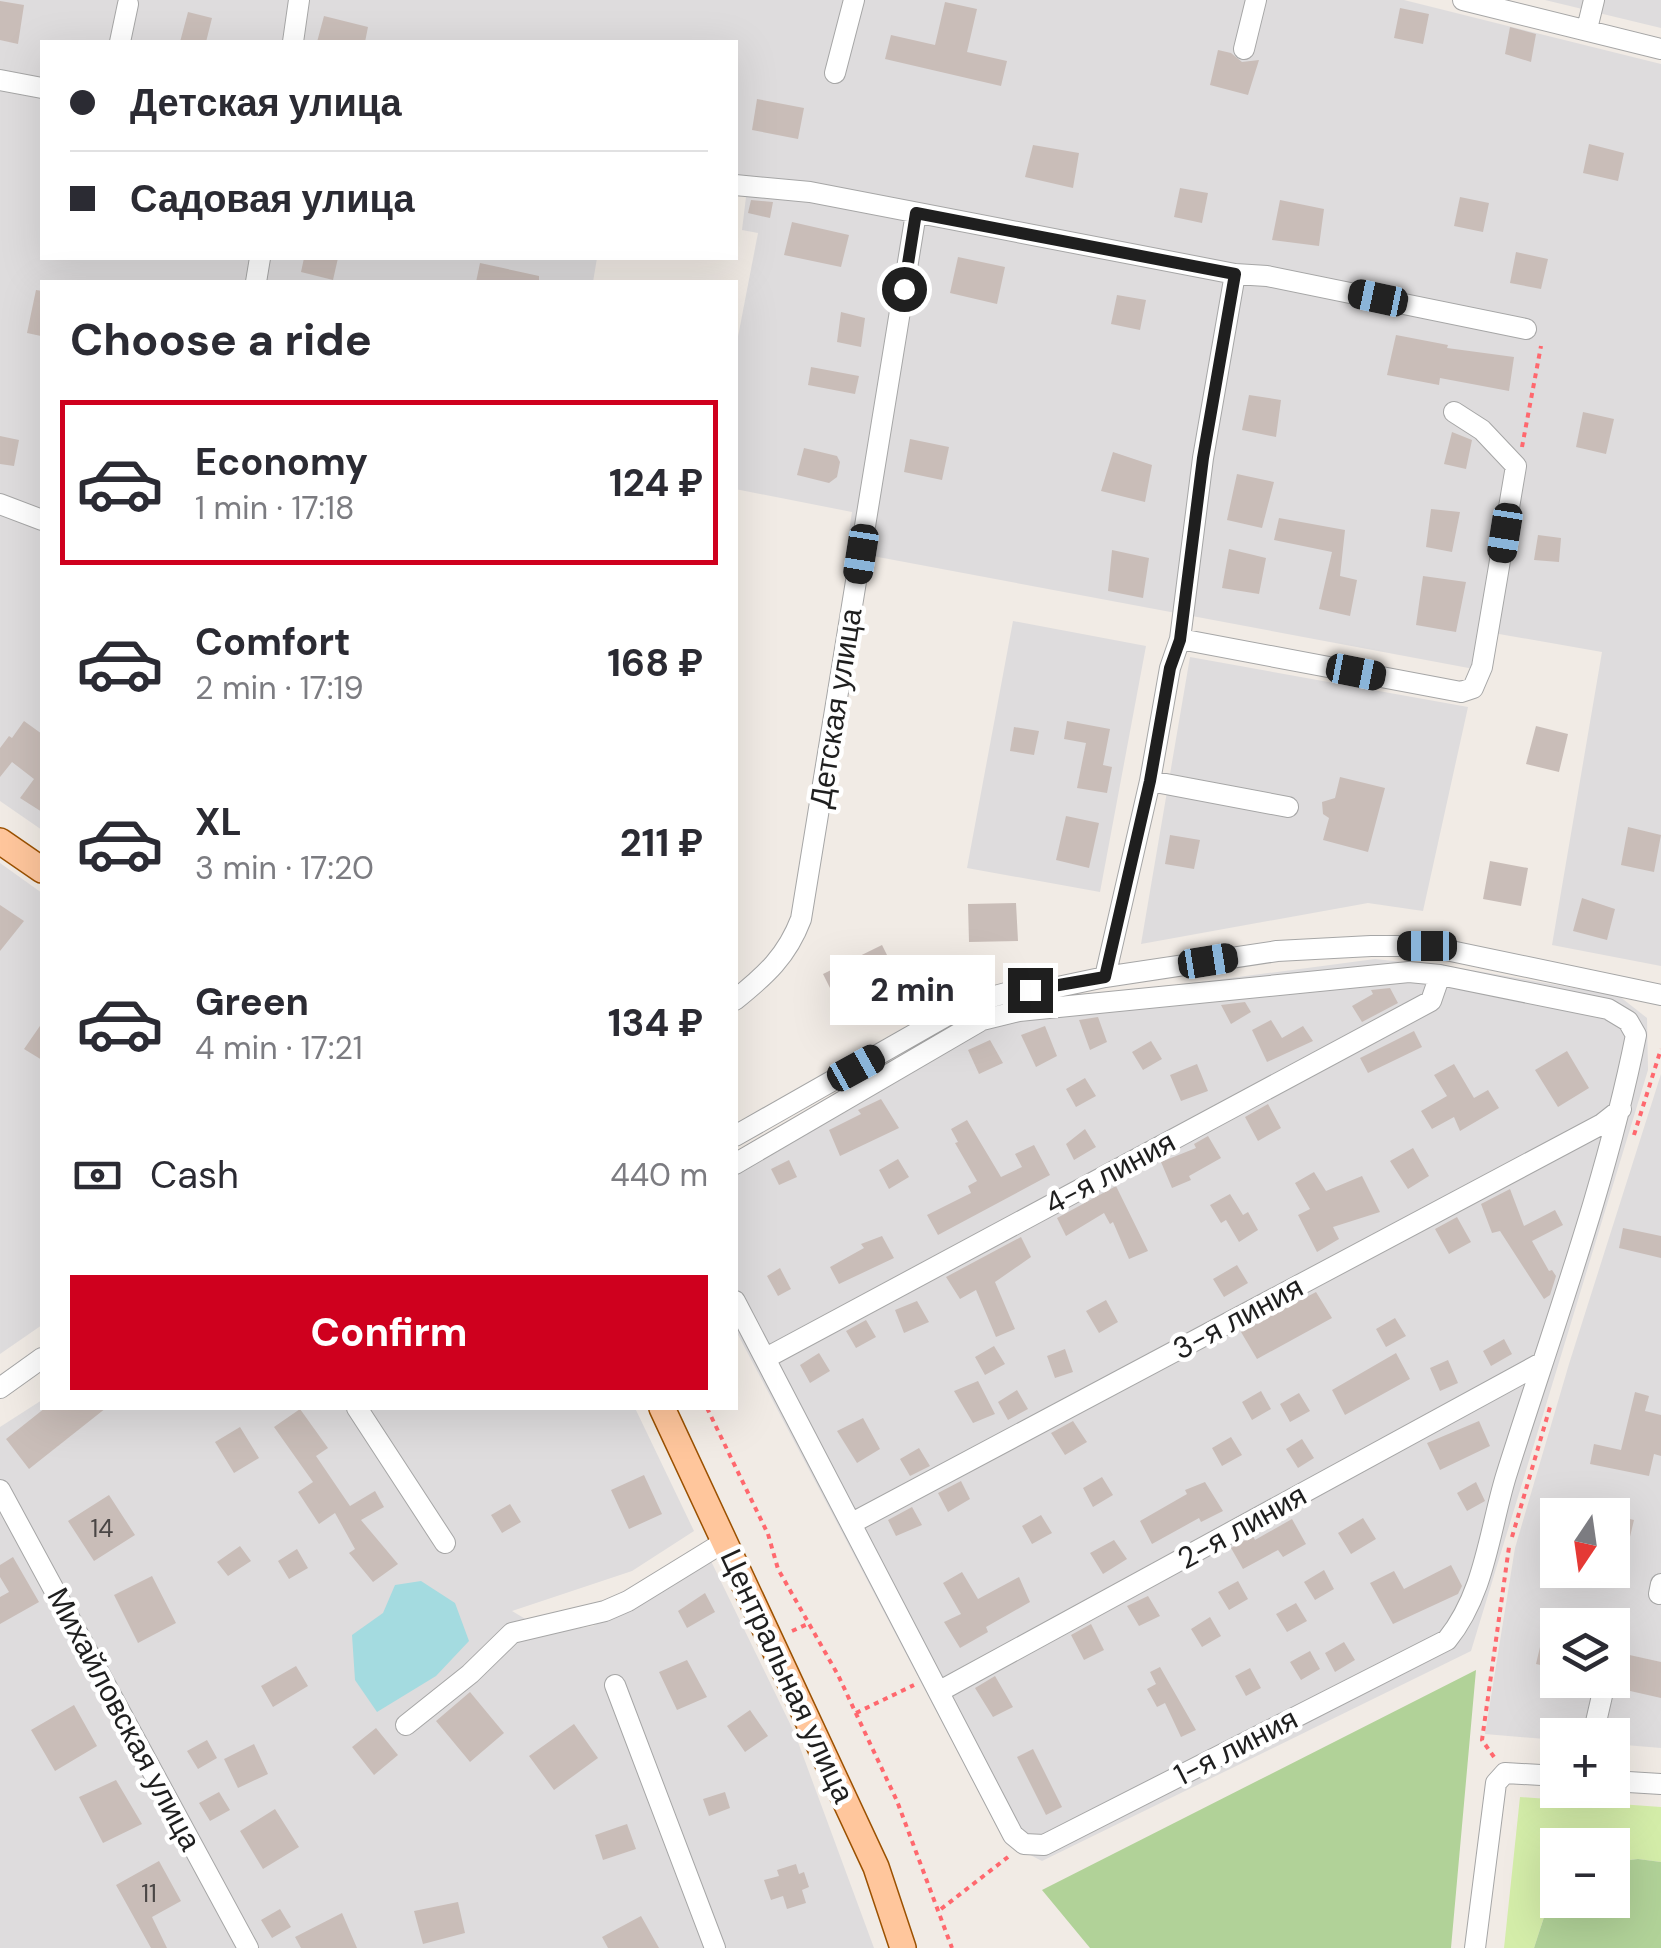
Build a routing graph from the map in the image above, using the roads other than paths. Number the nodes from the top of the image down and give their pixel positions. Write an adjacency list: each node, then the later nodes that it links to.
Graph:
1 (299, 0): 9 (street)
2 (854, 0): 12 (street)
3 (1256, 0): 10 (street)
4 (1463, 0): 7 (street)
5 (1594, 0): 7 (street)
6 (128, 4): 8 (street)
7 (1587, 29): 11 (street)
8 (120, 40)
9 (292, 40)
10 (1244, 49)
11 (1661, 49)
12 (836, 73)
13 (0, 80): 14 (street)
14 (40, 88)
15 (738, 186): 16 (street)
16 (916, 213): 17 (street); 30 (street, Детская улица)
17 (1235, 274): 18 (street); 22 (street)
18 (1526, 329)
19 (1454, 412): 22 (street)
20 (0, 504): 21 (street)
21 (40, 520)
22 (1180, 640): 23 (street)
23 (1150, 781): 24 (street); 28 (street)
24 (1288, 807)
25 (0, 841): 26 (main road)
26 (40, 869)
27 (1440, 975): 31 (street); 33 (street); 35 (street, 4-я линия)
28 (1105, 977): 29 (street); 32 (street)
29 (1661, 995)
30 (738, 998)
31 (1622, 1109): 37 (street); 42 (street, 3-я линия)
32 (738, 1134)
33 (738, 1162)
34 (738, 1307): 35 (street)
35 (766, 1358): 42 (street)
36 (40, 1359): 38 (street)
37 (1543, 1362): 45 (street, 2-я линия); 45 (street, 1-я линия)
38 (0, 1388)
39 (358, 1410): 43 (street)
40 (663, 1410): 44 (main road, Центральная улица)
41 (0, 1490): 51 (street, Михайловская улица)
42 (852, 1524): 45 (street)
43 (445, 1542)
44 (724, 1542): 47 (street); 53 (main road, Центральная улица)
45 (936, 1684)
46 (615, 1685): 52 (street)
47 (406, 1725)
48 (1540, 1775): 54 (street)
49 (1630, 1782): 50 (street)
50 (1661, 1784)
51 (248, 1948)
52 (716, 1948)
53 (903, 1948)
54 (1475, 1948)

